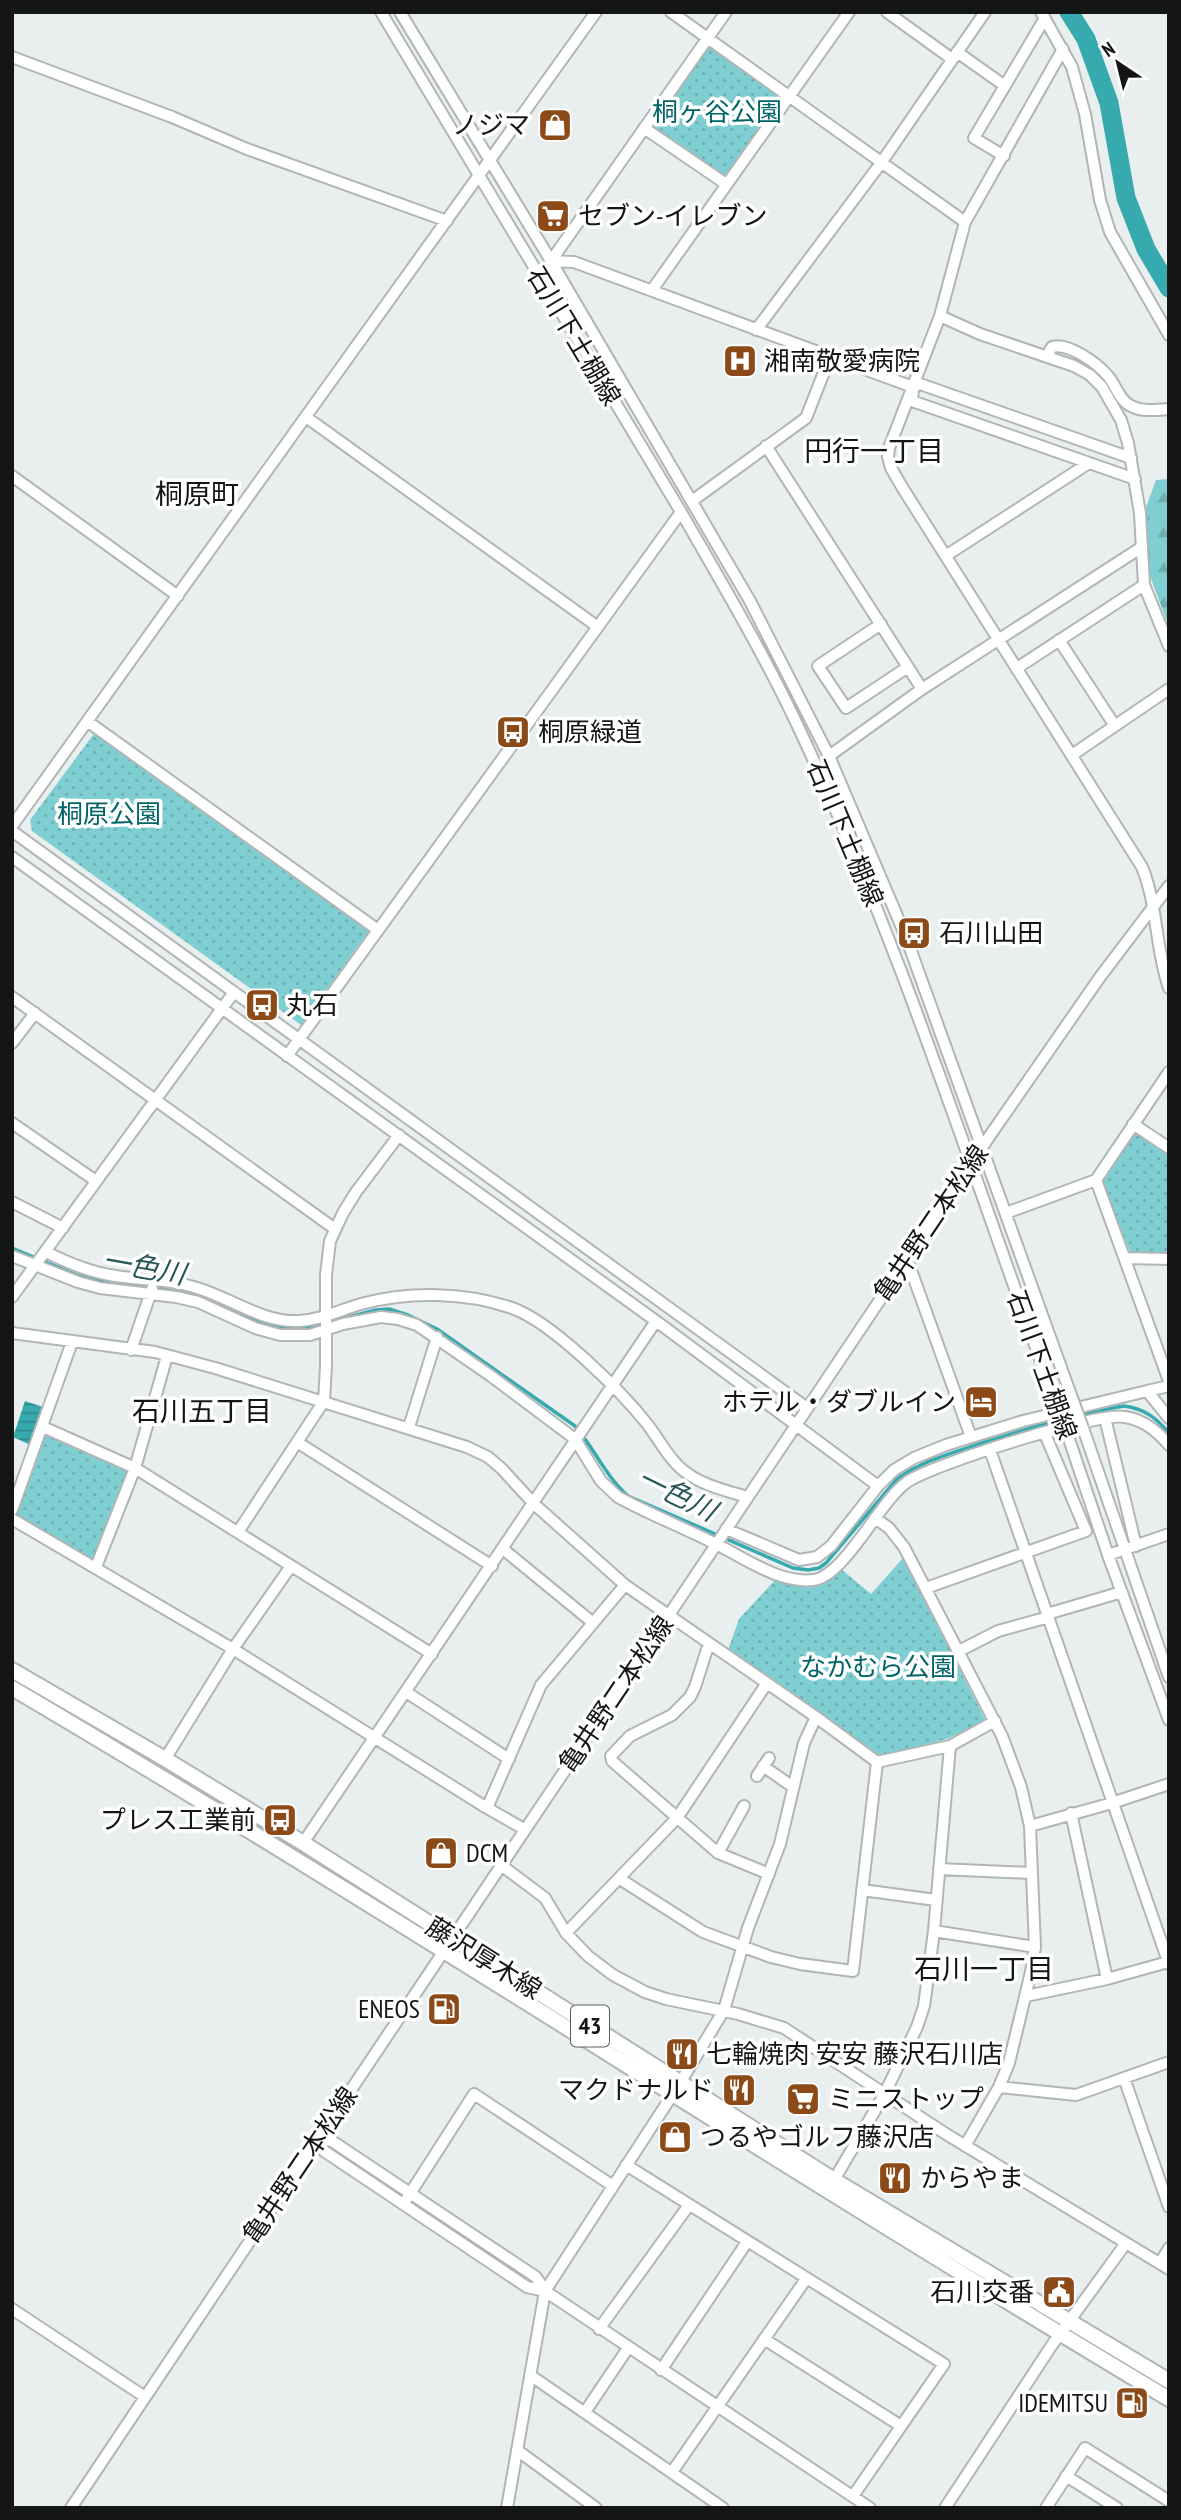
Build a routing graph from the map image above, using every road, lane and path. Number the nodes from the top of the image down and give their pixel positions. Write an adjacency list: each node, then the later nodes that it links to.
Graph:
1 (381, 12): 20 (street, 石川下土棚線)
2 (400, 12): 18 (street, 石川下土棚線)
3 (596, 12): 18 (street)
4 (671, 12): 10 (street)
5 (726, 12): 10 (street)
6 (849, 12): 15 (street)
7 (887, 12): 12 (street)
8 (985, 12): 12 (street)
9 (1043, 15): 11 (street); 14 (street)
10 (707, 39): 15 (street); 16 (street)
11 (1063, 49): 17 (street); 28 (street)
12 (955, 56): 14 (street); 19 (street)
13 (12, 57): 22 (street)
14 (1005, 86): 17 (street)
15 (790, 97): 19 (street); 21 (street)
16 (644, 128): 21 (street); 24 (street)
17 (1004, 156): 23 (street)
18 (489, 161): 20 (street); 24 (street, 石川下土棚線)
19 (881, 163): 23 (street); 27 (street)
20 (478, 177): 22 (street); 40 (street, 石川下土棚線)
21 (726, 184): 25 (street)
22 (447, 221): 33 (street)
23 (965, 222): 26 (street)
24 (551, 261): 25 (street); 39 (street, 石川下土棚線)
25 (652, 290): 27 (street)
26 (940, 316): 29 (street); 31 (street)
27 (757, 330): 30 (street)
28 (1169, 335)
29 (1047, 356): 32 (street); 35 (street)
30 (830, 357): 31 (street); 34 (street)
31 (913, 387): 35 (street); 36 (street); 42 (street)
32 (1169, 409)
33 (306, 417): 44 (street); 46 (street)
34 (766, 446): 39 (street); 45 (street)
35 (1131, 458): 38 (street)
36 (1089, 463): 38 (street); 42 (street)
37 (12, 476): 44 (street)
38 (1135, 479): 41 (street)
39 (692, 501): 57 (street, 石川下土棚線)
40 (681, 512): 46 (street); 78 (street, 石川下土棚線)
41 (1142, 547): 43 (street); 47 (street)
42 (947, 555): 47 (street)
43 (1144, 585): 48 (street); 49 (street)
44 (178, 596): 54 (street)
45 (881, 624): 50 (street); 50 (street)
46 (598, 627): 62 (street)
47 (999, 638): 51 (street); 52 (street)
48 (1059, 640): 51 (street); 55 (street)
49 (1169, 646)
50 (908, 667): 52 (street)
51 (1017, 668): 56 (street)
52 (922, 689): 57 (street)
53 (1169, 689): 55 (street)
54 (87, 721): 58 (street); 62 (street)
55 (1115, 726): 56 (street)
56 (1072, 755): 61 (street)
57 (829, 756): 77 (street, 石川下土棚線)
58 (12, 828): 64 (street)
59 (12, 857): 66 (street)
60 (1169, 886): 61 (street, 亀井野二本松線)
61 (1154, 905): 63 (street); 77 (street, 亀井野二本松線)
62 (378, 930): 68 (street)
63 (1169, 988)
64 (234, 992): 66 (street); 68 (street)
65 (12, 997): 67 (street)
66 (223, 1008): 70 (street); 72 (street)
67 (34, 1013): 69 (street); 72 (street)
68 (299, 1039): 70 (street); 105 (street)
69 (12, 1043)
70 (287, 1056): 75 (street)
71 (1169, 1072): 74 (street)
72 (155, 1100): 80 (street); 84 (street)
73 (12, 1123): 80 (street)
74 (1133, 1124): 76 (street); 79 (street)
75 (399, 1135): 84 (street); 94 (street)
76 (1169, 1148)
77 (982, 1149): 78 (street, 亀井野二本松線); 82 (street, 石川下土棚線)
78 (971, 1165): 88 (street, 亀井野二本松線); 131 (street, 石川下土棚線, bridge)
79 (1096, 1180): 82 (street); 86 (street)
80 (96, 1181): 83 (street)
81 (12, 1202): 83 (street)
82 (1006, 1213): 129 (street, 石川下土棚線, bridge)
83 (63, 1228): 87 (street)
84 (334, 1229): 93 (street)
85 (12, 1256): 87 (street)
86 (1126, 1258): 89 (street); 101 (street)
87 (40, 1259): 90 (street); 91 (street); 92 (street)
88 (906, 1259): 105 (street, 亀井野二本松線); 113 (street)
89 (1169, 1259)
90 (155, 1279): 91 (street); 93 (street)
91 (150, 1294): 95 (street); 99 (street)
92 (12, 1297)
93 (326, 1316): 95 (street); 102 (street)
94 (656, 1321): 102 (street); 108 (street)
95 (326, 1330): 97 (street); 104 (street)
96 (12, 1333): 98 (street)
97 (437, 1337): 110 (street); 112 (street)
98 (72, 1342): 99 (street); 109 (street)
99 (131, 1350): 100 (street)
100 (167, 1356): 104 (street); 117 (street)
101 (1169, 1384): 103 (street)
102 (611, 1385): 112 (street); 119 (street)
103 (1147, 1391): 107 (street); 113 (street)
104 (324, 1401): 110 (street); 114 (street)
105 (807, 1408): 108 (street, 亀井野二本松線)
106 (1105, 1418): 111 (street); 115 (street); 127 (street)
107 (1169, 1418)
108 (796, 1424): 118 (street); 119 (street, 亀井野二本松線)
109 (43, 1427): 117 (street); 121 (street)
110 (409, 1427): 120 (street)
111 (1045, 1434): 116 (street); 130 (street)
112 (578, 1435): 120 (street); 126 (street)
113 (971, 1437): 118 (street)
114 (297, 1442): 124 (street); 133 (street)
115 (1169, 1445)
116 (990, 1450): 122 (street); 130 (street)
117 (135, 1468): 124 (street); 134 (street)
118 (878, 1486): 126 (street)
119 (747, 1497): 126 (street, 亀井野二本松線)
120 (534, 1504): 128 (street); 135 (street)
121 (12, 1510)
122 (875, 1518): 126 (street); 136 (street)
123 (12, 1520): 134 (street)
124 (237, 1532): 132 (street)
125 (1169, 1534): 127 (street)
126 (721, 1536): 138 (street, 亀井野二本松線)
127 (1136, 1546): 129 (street)
128 (503, 1549): 133 (street); 140 (street)
129 (1123, 1550): 131 (street); 146 (street, 石川下土棚線)
130 (1026, 1553): 136 (street); 139 (street)
131 (1108, 1555): 137 (street, 石川下土棚線)
132 (291, 1566): 142 (street); 144 (street)
133 (492, 1566): 144 (street)
134 (96, 1567): 142 (street)
135 (625, 1585): 138 (street); 140 (street)
136 (926, 1588): 143 (street)
137 (1122, 1592): 139 (street); 151 (street, 石川下土棚線)
138 (668, 1615): 141 (street); 167 (street, 亀井野二本松線)
139 (1048, 1616): 143 (street); 161 (street)
140 (592, 1622): 156 (street)
141 (709, 1643): 147 (street); 165 (street)
142 (233, 1649): 153 (street); 155 (street)
143 (959, 1651): 152 (street)
144 (432, 1654): 149 (street)
145 (12, 1670): 155 (main road, 藤沢厚木線 / 43)
146 (1169, 1677)
147 (767, 1683): 150 (street); 165 (street)
148 (12, 1688): 182 (main road, 藤沢厚木線 / 43)
149 (406, 1692): 153 (street); 156 (street)
150 (816, 1717): 157 (street); 160 (street)
151 (1169, 1720)
152 (995, 1721): 154 (street); 166 (street)
153 (375, 1737): 163 (street); 168 (street)
154 (950, 1746): 157 (street); 171 (street)
155 (165, 1759): 168 (main road, 藤沢厚木線 / 43)
156 (509, 1759): 163 (street)
157 (877, 1762): 175 (street)
158 (763, 1767): 160 (street)
159 (1169, 1784): 161 (street)
160 (793, 1787): 173 (street)
161 (1112, 1803): 164 (street); 183 (street)
162 (744, 1806): 169 (street)
163 (487, 1808): 167 (street)
164 (1071, 1813): 166 (street); 184 (street)
165 (677, 1818): 169 (street); 174 (street)
166 (1030, 1826): 172 (street)
167 (524, 1829): 170 (street, 亀井野二本松線)
168 (303, 1843): 179 (main road, 藤沢厚木線 / 43)
169 (718, 1853): 173 (street)
170 (501, 1864): 178 (street); 179 (street, 亀井野二本松線)
171 (939, 1869): 172 (street); 176 (street)
172 (1031, 1873): 181 (street)
173 (769, 1874): 180 (street)
174 (620, 1879): 178 (street); 180 (street)
175 (862, 1890): 176 (street); 180 (street)
176 (936, 1900): 177 (street)
177 (934, 1931): 181 (street); 191 (street)
178 (566, 1933): 186 (street)
179 (452, 1938): 182 (street, 亀井野二本松線); 190 (main road, 藤沢厚木線 / 43)
180 (744, 1946): 186 (street)
181 (1035, 1947): 185 (street)
182 (444, 1951): 190 (main road, 藤沢厚木線 / 43); 192 (street, 亀井野二本松線)
183 (1168, 1963): 184 (street)
184 (1107, 1979): 185 (street)
185 (1026, 1996): 189 (street)
186 (724, 2010): 190 (street); 191 (street)
187 (1169, 2062): 188 (street)
188 (1124, 2078): 189 (street); 199 (street)
189 (999, 2087): 193 (street)
190 (677, 2088): 194 (street); 195 (main road, 藤沢厚木線 / 43); 209 (main road, 藤沢厚木線 / 43)
191 (884, 2095): 193 (street); 195 (street)
192 (317, 2138): 197 (street); 215 (street, 亀井野二本松線)
193 (965, 2146): 201 (street)
194 (626, 2165): 196 (street); 198 (street)
195 (834, 2180): 207 (main road, 藤沢厚木線 / 43)
196 (613, 2186): 197 (street); 205 (street)
197 (407, 2198): 205 (street)
198 (689, 2205): 200 (street); 208 (street)
199 (1169, 2207)
200 (747, 2242): 204 (street); 212 (street)
201 (1126, 2243): 203 (street); 207 (street)
202 (1169, 2248): 203 (street)
203 (1164, 2266)
204 (806, 2279): 210 (street); 219 (street)
205 (545, 2291): 208 (street); 213 (street)
206 (12, 2309): 215 (street)
207 (1069, 2321): 209 (street); 214 (main road, 藤沢厚木線 / 43)
208 (599, 2329): 211 (street)
209 (1060, 2334): 216 (main road, 藤沢厚木線 / 43); 231 (street)
210 (764, 2339): 217 (street); 219 (street)
211 (628, 2348): 212 (street); 218 (street)
212 (661, 2370): 217 (street)
213 (530, 2375): 218 (street); 220 (street)
214 (1169, 2381)
215 (145, 2397): 226 (street, 亀井野二本松線)
216 (1169, 2399)
217 (717, 2407): 221 (street); 223 (street)
218 (584, 2412): 221 (street)
219 (901, 2426): 223 (street)
220 (517, 2451): 227 (street); 228 (street)
221 (672, 2472): 229 (street)
222 (1066, 2476): 224 (street); 225 (street); 232 (street)
223 (853, 2496): 230 (street)
224 (1169, 2501)
225 (1047, 2507)
226 (71, 2508)
227 (507, 2508)
228 (596, 2508)
229 (723, 2508)
230 (870, 2508)
231 (945, 2508)
232 (1117, 2508)

